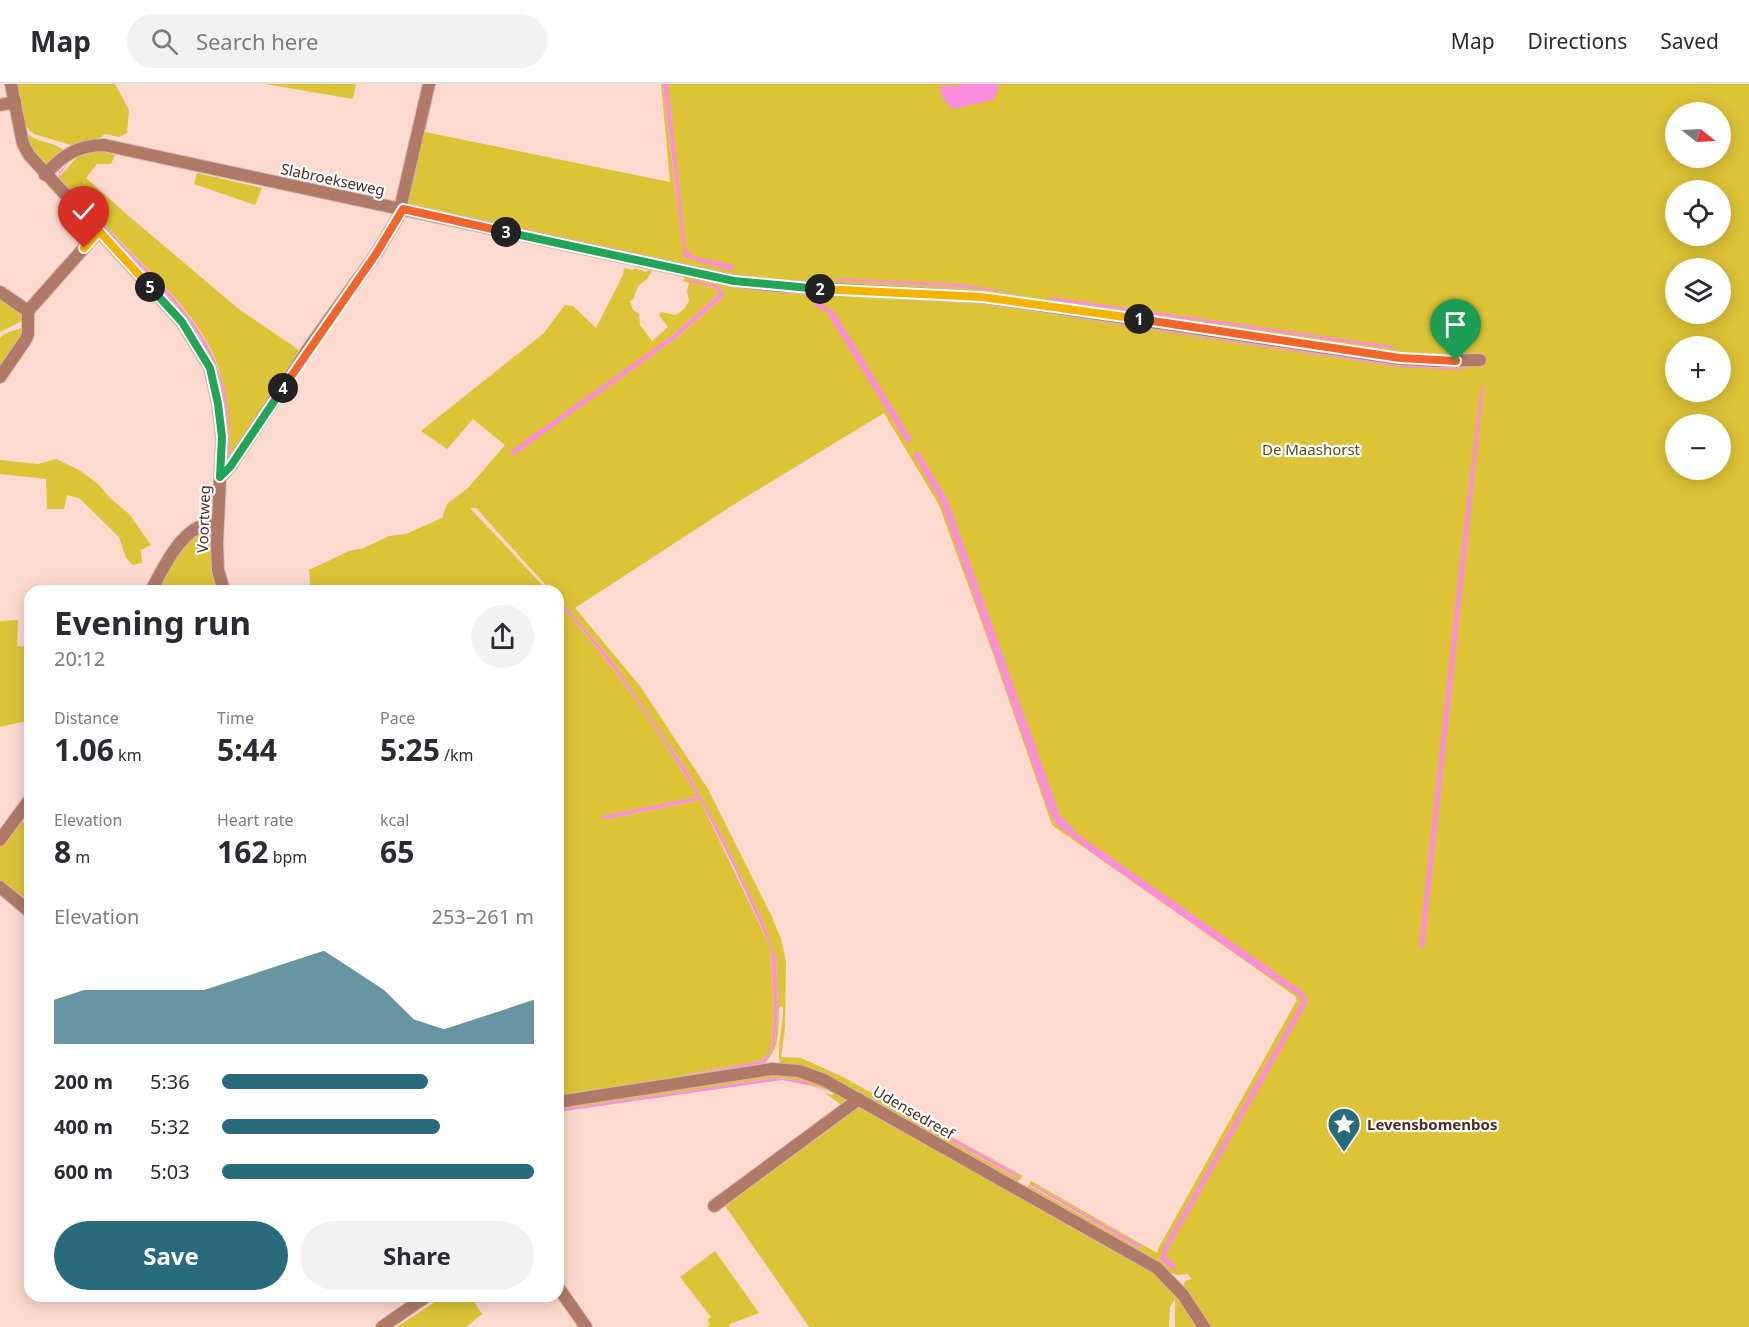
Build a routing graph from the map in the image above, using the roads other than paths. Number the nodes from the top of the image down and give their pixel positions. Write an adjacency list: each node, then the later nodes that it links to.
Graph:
1 (11, 84): 3 (street, Voortweg)
2 (429, 84): 6 (street)
3 (15, 102): 4 (street); 5 (street, Voortweg)
4 (0, 105)
5 (45, 175): 6 (street, Slabroekseweg); 7 (street, Voortweg)
6 (402, 209): 10 (street, Slabroekseweg); 12 (street)
7 (99, 231): 9 (street); 12 (street, Voortweg)
8 (0, 292): 9 (street)
9 (28, 311): 11 (street)
10 (1480, 360)
11 (0, 377)
12 (220, 477): 13 (street, Voortweg)
13 (218, 525): 14 (street); 15 (street, Voortweg)
14 (154, 585)
15 (222, 585)
16 (24, 807): 17 (street)
17 (0, 840)
18 (0, 887): 19 (street)
19 (24, 907)
20 (859, 1099): 21 (street, Udensedreef); 22 (street); 27 (street, Udensedreef)
21 (564, 1101)
22 (714, 1206)
23 (564, 1296): 26 (street)
24 (418, 1302): 25 (street)
25 (382, 1327)
26 (586, 1327)
27 (1204, 1327)

